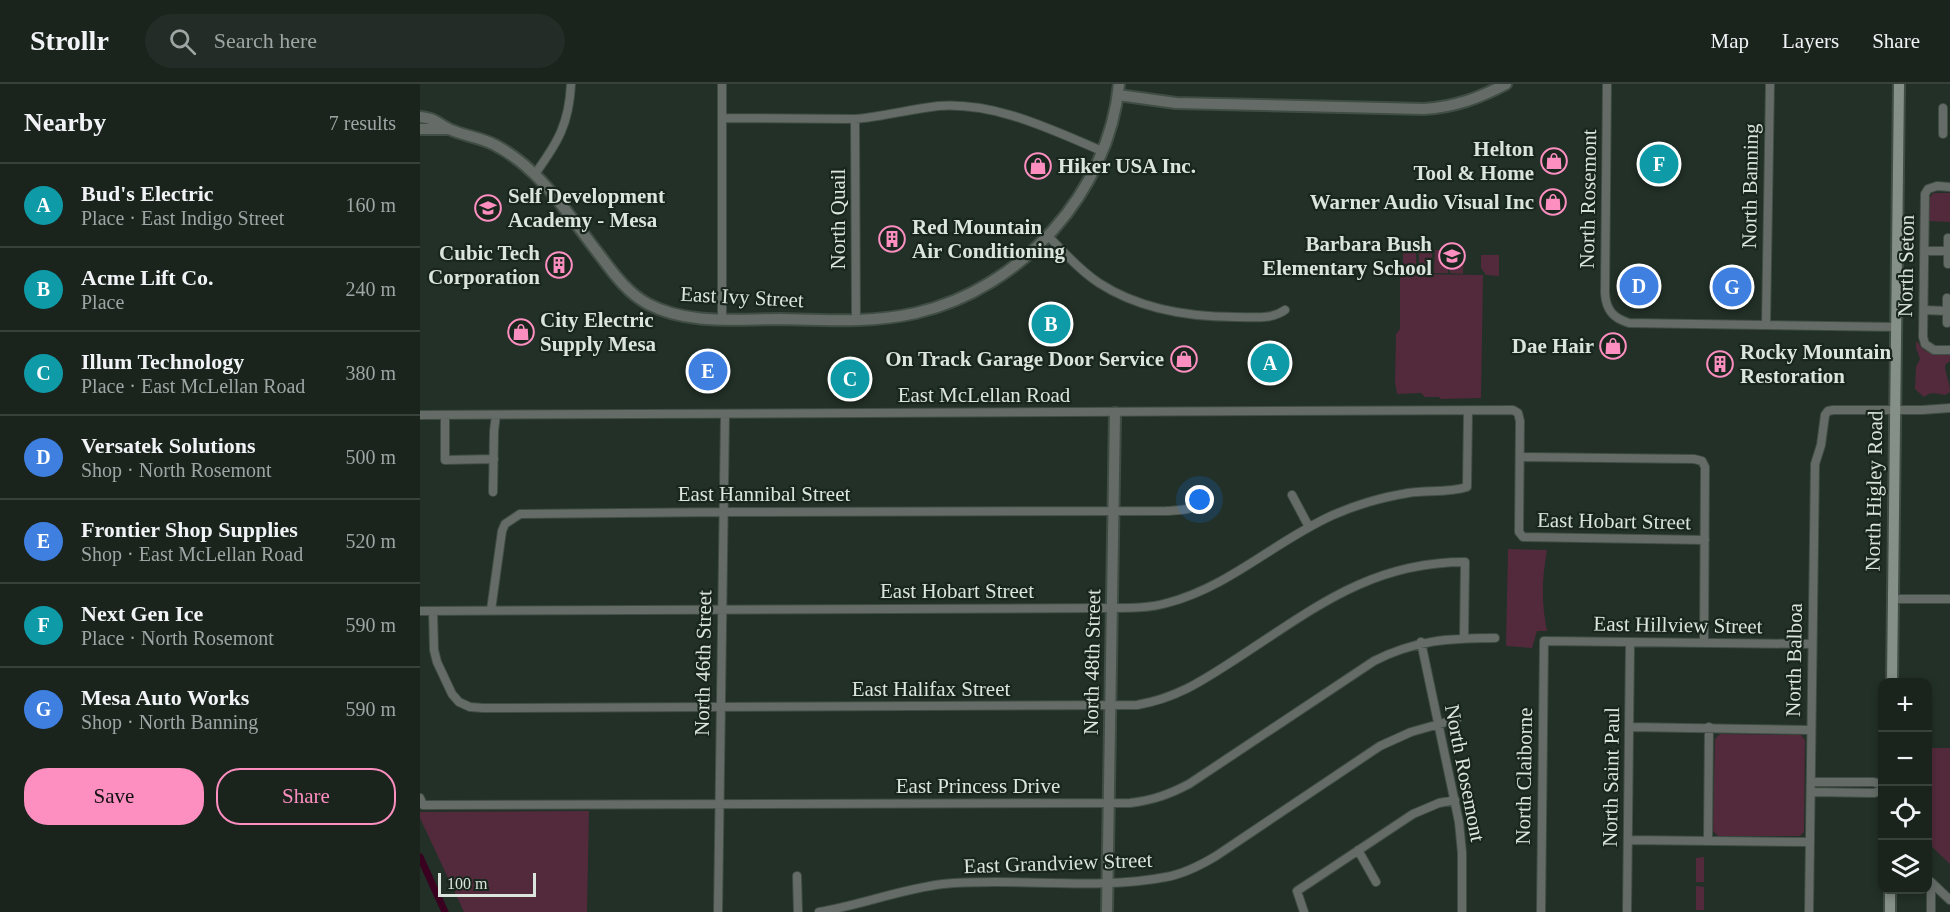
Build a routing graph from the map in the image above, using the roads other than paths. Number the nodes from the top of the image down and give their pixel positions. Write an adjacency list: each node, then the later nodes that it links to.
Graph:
1 (571, 84): 17 (street)
2 (722, 84): 10 (street)
3 (1506, 84): 7 (street)
4 (1607, 84): 31 (street, North Rosemont)
5 (1770, 84): 31 (street, North Banning)
6 (1899, 84): 32 (main road, North Higley Road)
7 (1119, 90): 16 (street)
8 (1943, 108): 12 (street)
9 (420, 117): 14 (street, East Ivy Street)
10 (722, 118): 11 (street); 28 (street)
11 (855, 118): 16 (street); 29 (street, North Quail)
12 (1946, 122): 15 (street)
13 (420, 129): 14 (street, East Ivy Street)
14 (449, 129): 17 (street, East Ivy Street)
15 (1943, 134)
16 (1102, 151): 19 (street)
17 (535, 174): 28 (street, East Ivy Street)
18 (1950, 187): 21 (street, North Seton)
19 (1048, 236): 25 (street); 29 (street, East Ivy Street)
20 (1948, 238): 22 (street)
21 (1925, 251): 22 (street); 26 (street, North Seton)
22 (1948, 251): 23 (street)
23 (1948, 264)
24 (1947, 298): 27 (street)
25 (1286, 310)
26 (1924, 310): 27 (street); 33 (street, North Seton)
27 (1947, 311): 30 (street)
28 (722, 319): 29 (street, East Ivy Street)
29 (856, 320)
30 (1947, 322)
31 (1766, 325): 32 (street)
32 (1897, 327): 35 (main road, North Higley Road)
33 (1950, 350)
34 (1950, 408): 35 (street)
35 (1895, 410): 51 (main road, North Higley Road); 64 (street, North Balboa)
36 (1468, 411): 37 (street, East McLellan Road); 42 (street, East McLellan Road); 49 (street, East Hobart Street)
37 (1114, 413): 41 (street, East McLellan Road); 47 (street, North 48th Street)
38 (420, 415): 39 (street, East McLellan Road)
39 (445, 415): 40 (street, East McLellan Road); 43 (street)
40 (496, 415): 41 (street, East McLellan Road); 43 (street)
41 (724, 415): 48 (street, North 46th Street)
42 (1520, 457): 50 (street); 50 (street, East Hobart Street)
43 (494, 459): 44 (street)
44 (494, 492)
45 (1292, 495): 49 (street)
46 (1208, 497): 47 (street, East Hannibal Street)
47 (1114, 511): 48 (street, East Hannibal Street); 53 (street, North 48th Street)
48 (724, 512): 54 (street, East Hannibal Street); 55 (street, North 46th Street)
49 (1309, 527): 53 (street, East Hobart Street)
50 (1705, 540): 63 (street)
51 (1892, 599): 52 (street); 65 (main road, North Higley Road)
52 (1950, 599)
53 (1112, 608): 55 (street, East Hobart Street); 66 (street, North 48th Street)
54 (491, 610): 55 (street, East Hobart Street); 57 (street, East Hobart Street)
55 (722, 610): 67 (street, North 46th Street)
56 (420, 611): 57 (street, East Hobart Street)
57 (433, 611): 67 (street, East Halifax Street)
58 (1464, 638): 59 (street, East Princess Drive); 61 (street, East Princess Drive); 66 (street, East Halifax Street)
59 (1496, 638)
60 (1544, 641): 62 (street, East Hillview Street); 96 (street, North Claiborne)
61 (1421, 642): 69 (street, North Rosemont); 79 (street, East Princess Drive)
62 (1630, 643): 63 (street, East Hillview Street); 70 (street, North Saint Paul)
63 (1704, 643): 64 (street, East Hillview Street)
64 (1812, 644): 72 (street, North Balboa)
65 (1892, 678)
66 (1111, 706): 67 (street, East Halifax Street); 79 (street, North 48th Street)
67 (720, 708): 80 (street, North 46th Street)
68 (1457, 719): 69 (street, East Grandview Street)
69 (1438, 724): 78 (street, North Rosemont); 86 (street, East Grandview Street)
70 (1629, 727): 71 (street); 81 (street, North Saint Paul)
71 (1709, 727): 72 (street); 82 (street)
72 (1811, 730): 73 (street, North Balboa)
73 (1811, 782): 74 (street); 75 (street, North Balboa)
74 (1878, 783)
75 (1810, 792): 76 (street); 83 (street, North Balboa)
76 (1878, 792)
77 (420, 798): 80 (street, East Princess Drive)
78 (1455, 800): 84 (street); 95 (street, North Rosemont)
79 (1109, 804): 80 (street, East Princess Drive); 86 (street, North 48th Street)
80 (719, 805): 90 (street, North 46th Street)
81 (1628, 840): 82 (street); 97 (street, North Saint Paul)
82 (1708, 841): 83 (street)
83 (1810, 842): 98 (street, North Balboa)
84 (1358, 850): 87 (street); 94 (street)
85 (797, 876): 91 (street)
86 (1107, 882): 92 (street, East Grandview Street); 93 (street, North 48th Street)
87 (1376, 882)
88 (1890, 894): 99 (main road)
89 (1950, 900): 100 (street)
90 (718, 912)
91 (798, 912)
92 (819, 912)
93 (1107, 912)
94 (1304, 912)
95 (1462, 912)
96 (1541, 912)
97 (1627, 912)
98 (1809, 912)
99 (1890, 912)
100 (1931, 912)

